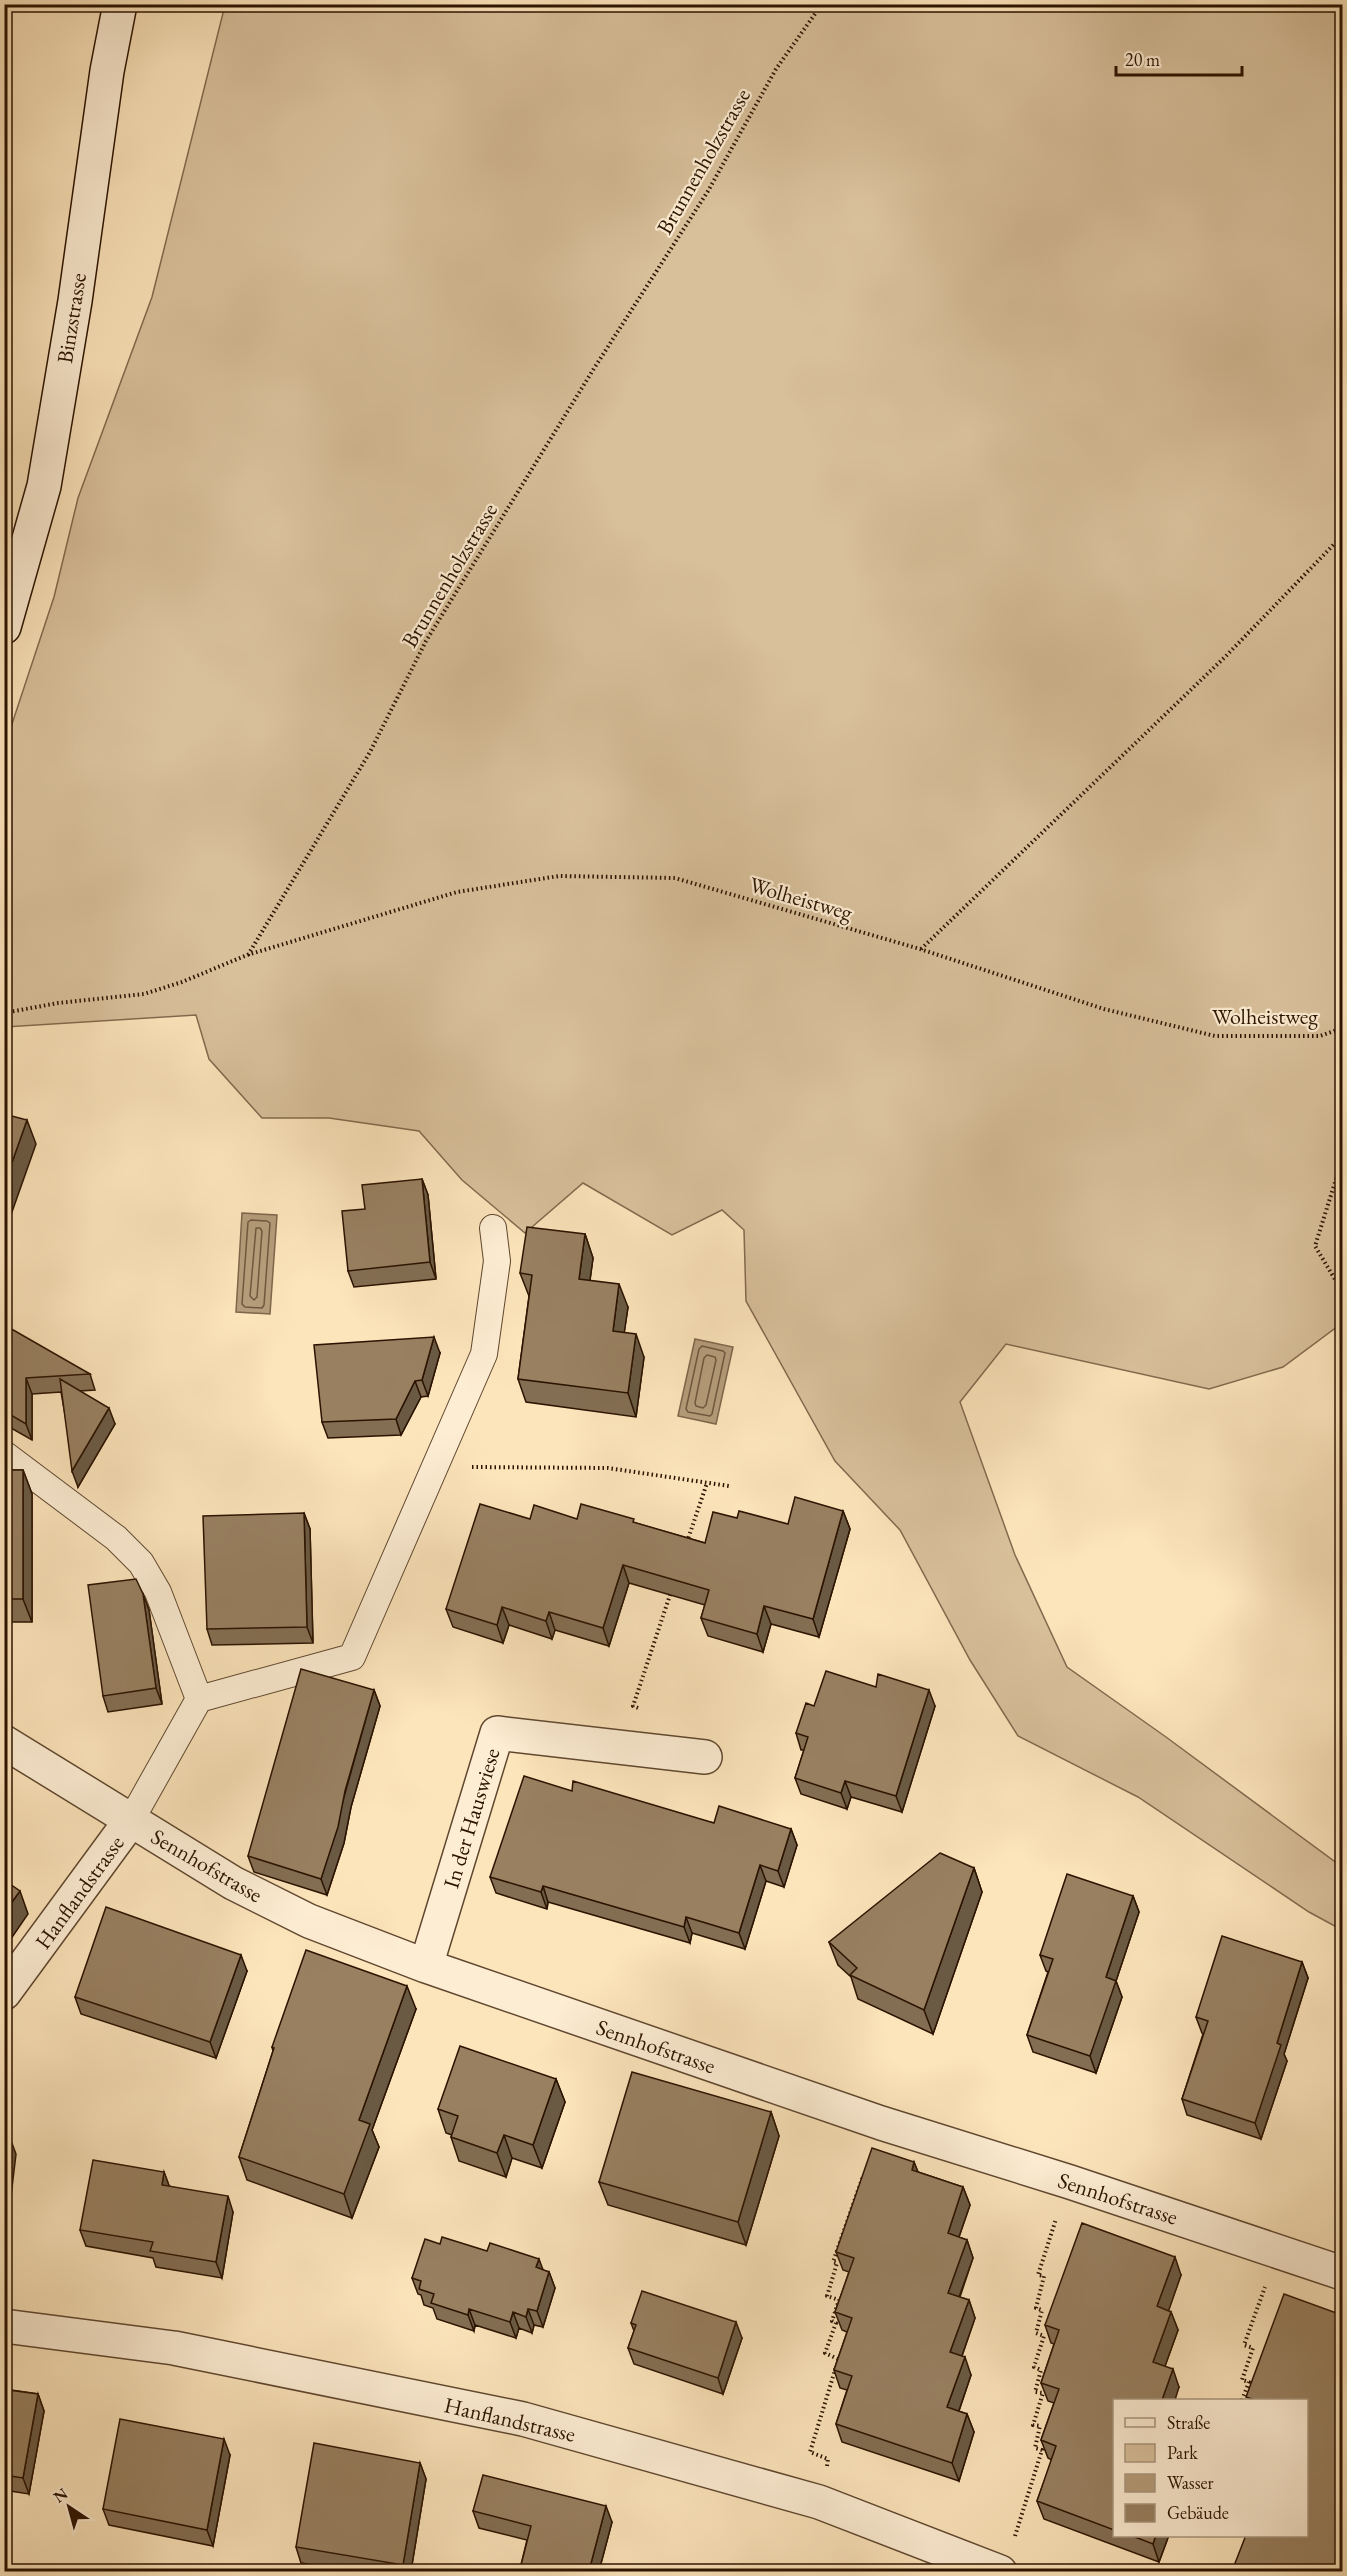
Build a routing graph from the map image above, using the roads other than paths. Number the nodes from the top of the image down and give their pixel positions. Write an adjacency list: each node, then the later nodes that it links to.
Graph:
1 (120, 4): 2 (street, Binzstrasse)
2 (4, 627)
3 (493, 1228): 5 (lane)
4 (4, 1454): 5 (lane)
5 (199, 1699): 8 (lane)
6 (4, 1742): 8 (street, Sennhofstrasse)
7 (705, 1757): 9 (street, In der Hauswiese)
8 (131, 1820): 9 (street, Sennhofstrasse); 10 (street, Hanflandstrasse)
9 (426, 1966): 11 (street, Sennhofstrasse)
10 (4, 1993)
11 (1342, 2273)
12 (4, 2326): 13 (street, Hanflandstrasse)
13 (1000, 2571)

